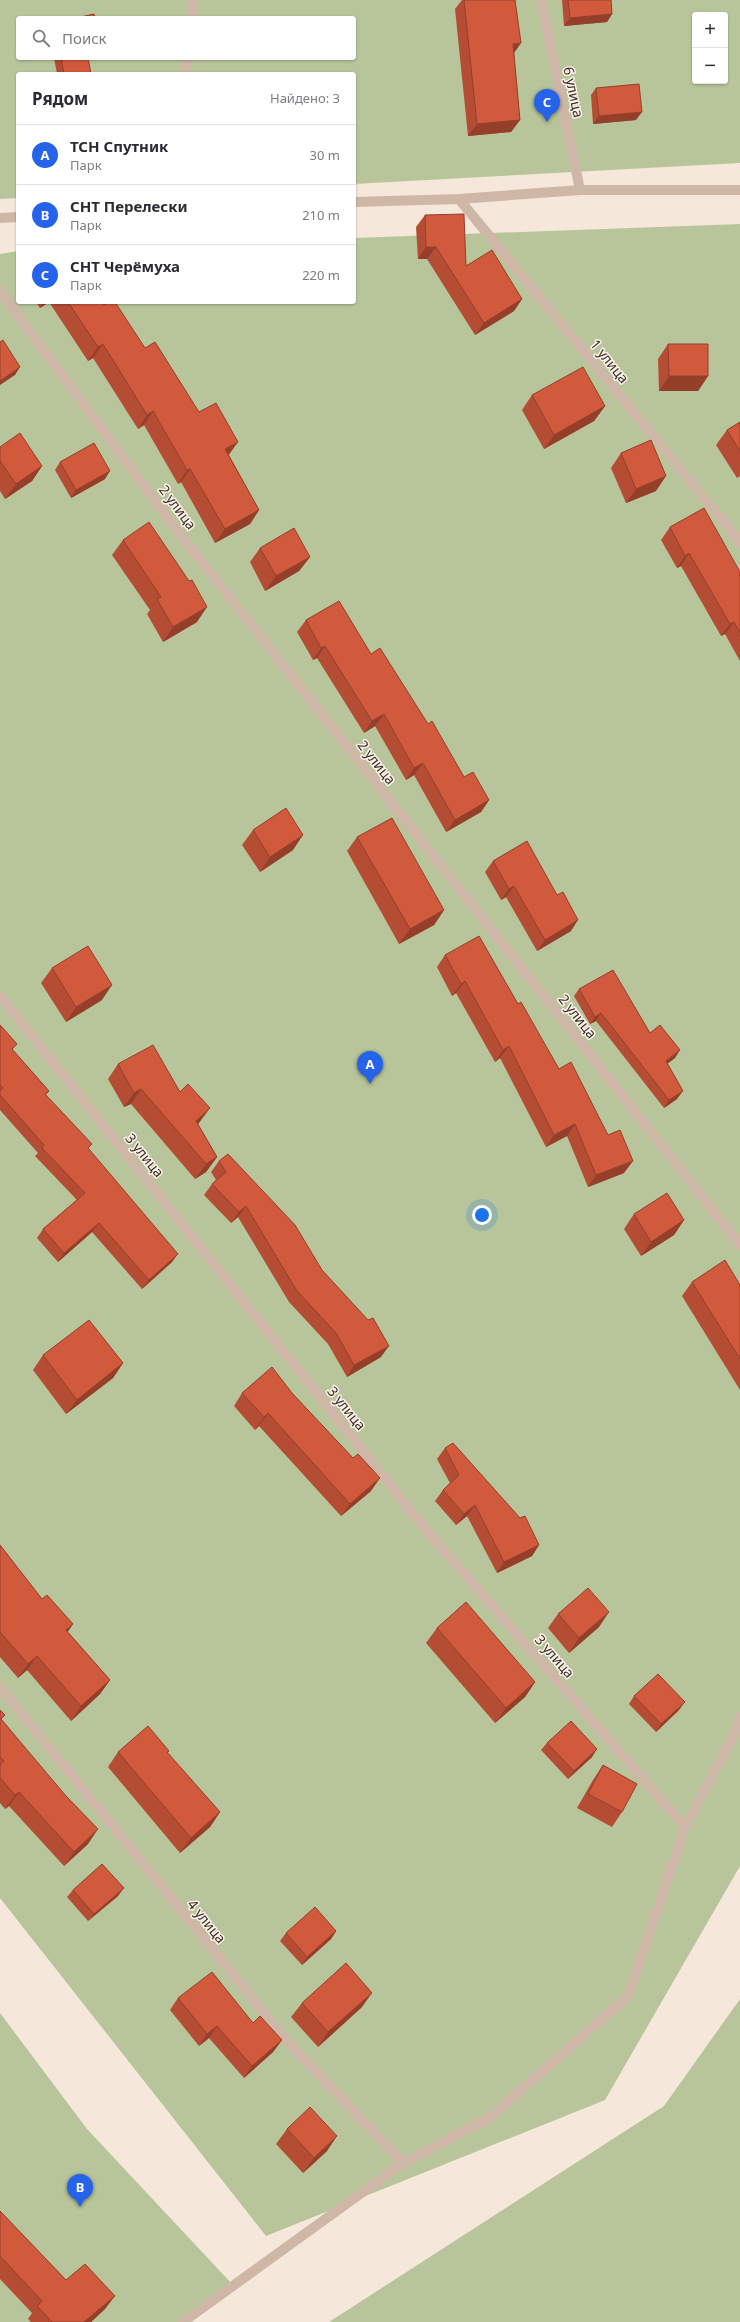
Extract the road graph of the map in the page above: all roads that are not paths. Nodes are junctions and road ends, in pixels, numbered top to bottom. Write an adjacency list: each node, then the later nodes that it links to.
1 (193, 0): 3 (street)
2 (541, 0): 6 (street, 6 улица)
3 (191, 16)
4 (187, 60): 5 (street)
5 (185, 72)
6 (580, 190): 7 (street); 8 (street)
7 (740, 190)
8 (459, 199): 9 (street); 13 (street, 1 улица)
9 (356, 202)
10 (16, 217): 11 (street)
11 (0, 218)
12 (0, 291): 15 (street, 2 улица)
13 (740, 542)
14 (0, 996): 18 (street, 3 улица)
15 (740, 1244)
16 (0, 1687): 19 (street, 4 улица)
17 (740, 1717): 18 (street)
18 (685, 1827): 19 (street)
19 (403, 2163): 20 (street)
20 (182, 2322)

